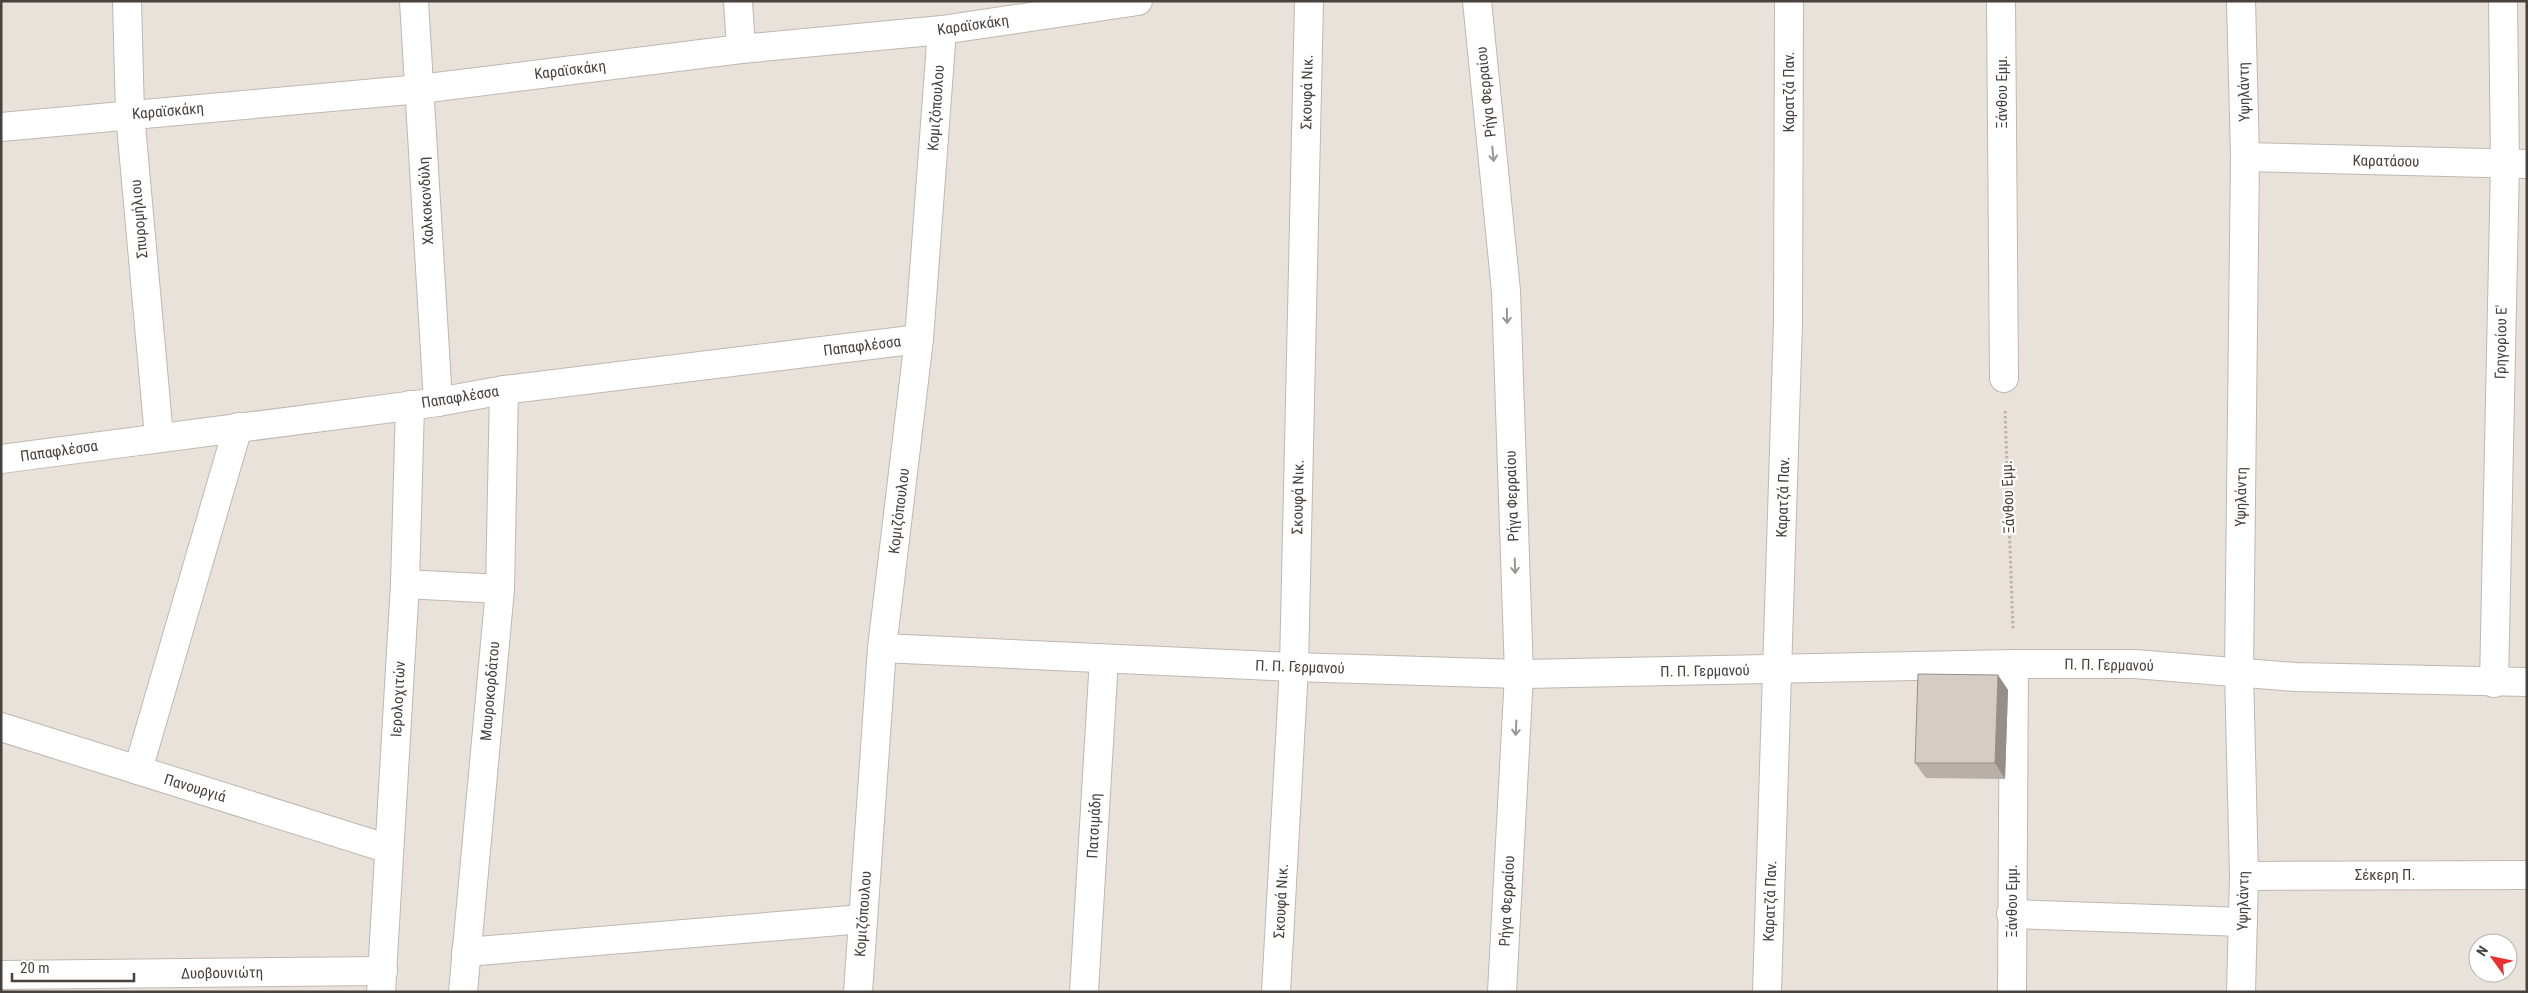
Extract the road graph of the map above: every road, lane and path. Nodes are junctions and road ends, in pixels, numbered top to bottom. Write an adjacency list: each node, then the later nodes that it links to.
1 (127, 1): 15 (street, Σπυρομήλιου)
2 (414, 1): 14 (street, Χαλκοκονδύλη)
3 (738, 1): 13 (street)
4 (1138, 1): 11 (street, Καραϊσκάκη)
5 (1309, 1): 32 (street, Σκουφά Νικ.)
6 (1477, 1): 35 (street, Ρήγα Φερραίου, one-way to 35)
7 (1789, 1): 33 (street, Καρατζά Παν.)
8 (2001, 1): 20 (street, Ξάνθου Εμμ.)
9 (2242, 1): 17 (street, Υψηλάντη)
10 (2502, 1): 18 (street, Γρηγορίου Ε')
11 (1057, 7): 12 (street, Καραϊσκάκη)
12 (942, 30): 13 (street, Καραϊσκάκη); 19 (street, Κομιζόπουλου)
13 (741, 49): 14 (street, Καραϊσκάκη)
14 (420, 89): 15 (street, Καραϊσκάκη); 22 (street, Χαλκοκονδύλη)
15 (130, 114): 16 (street, Καραϊσκάκη); 25 (street, Σπυρομήλιου)
16 (1, 127)
17 (2245, 157): 18 (street, Καρατάσου); 34 (street, Υψηλάντη)
18 (2516, 164): 37 (street, Γρηγορίου Ε')
19 (919, 339): 21 (street, Παπαφλέσσα); 29 (street, Κομιζόπουλου)
20 (2004, 378): 31 (path, Ξάνθου Εμμ.)
21 (504, 390): 22 (street, Παπαφλέσσα); 28 (street, Μαυροκορδάτου)
22 (438, 402): 23 (street, Παπαφλέσσα)
23 (410, 405): 24 (street, Παπαφλέσσα); 27 (street, Ιερολοχιτών)
24 (238, 427): 25 (street, Παπαφλέσσα); 39 (street)
25 (159, 437): 26 (street, Παπαφλέσσα)
26 (1, 459)
27 (405, 584): 28 (street); 40 (street, Ιερολοχιτών)
28 (500, 589): 46 (street, Μαυροκορδάτου)
29 (882, 648): 30 (street, Π. Π. Γερμανού); 44 (street, Κομιζόπουλου)
30 (1104, 659): 32 (street, Π. Π. Γερμανού); 51 (street, Πατσιμάδη)
31 (2014, 664): 33 (street, Π. Π. Γερμανού); 34 (street, Π. Π. Γερμανού); 43 (street, Ξάνθου Εμμ.)
32 (1294, 667): 35 (street, Π. Π. Γερμανού); 52 (street, Σκουφά Νικ.)
33 (1778, 670): 35 (street, Π. Π. Γερμανού); 54 (street, Καρατζά Παν.)
34 (2239, 671): 37 (street, Π. Π. Γερμανού); 42 (street, Υψηλάντη)
35 (1519, 674): 53 (street, Ρήγα Φερραίου, one-way to 53)
36 (2527, 682): 37 (street, Π. Π. Γερμανού)
37 (2494, 683)
38 (1, 727): 39 (street, Πανουργιά)
39 (138, 770): 40 (street, Πανουργιά)
40 (390, 849): 48 (street, Ιερολοχιτών)
41 (2527, 875): 42 (street, Σέκερη Π.)
42 (2244, 876): 45 (street, Υψηλάντη)
43 (2011, 914): 45 (street); 55 (street, Ξάνθου Εμμ.)
44 (863, 919): 46 (street); 50 (street, Κομιζόπουλου)
45 (2243, 922): 56 (street, Υψηλάντη)
46 (466, 952): 49 (street, Μαυροκορδάτου)
47 (1, 975): 48 (street, Δυοβουνιώτη)
48 (382, 981)
49 (463, 992)
50 (858, 992)
51 (1084, 992)
52 (1276, 992)
53 (1502, 992)
54 (1767, 992)
55 (2012, 992)
56 (2241, 992)

